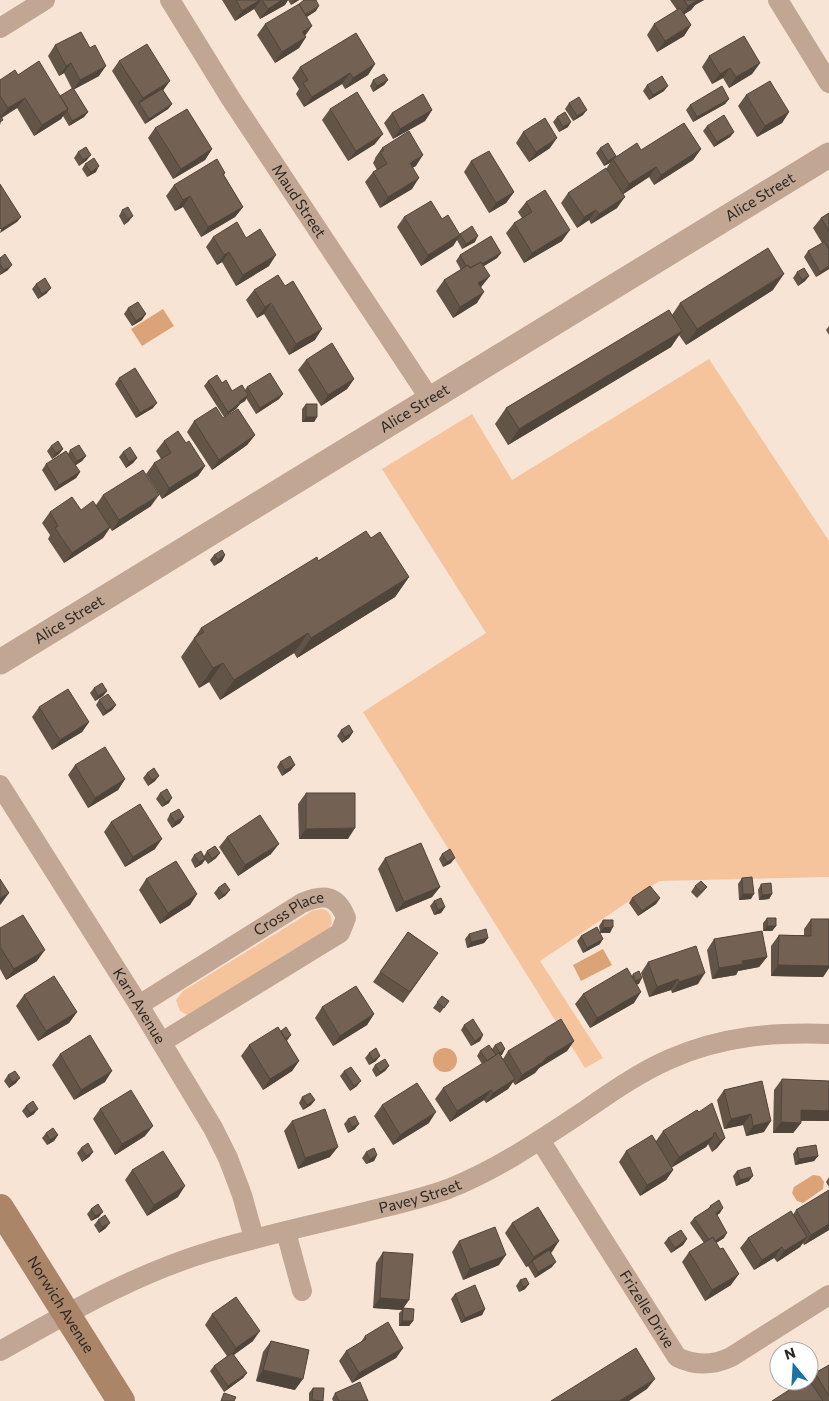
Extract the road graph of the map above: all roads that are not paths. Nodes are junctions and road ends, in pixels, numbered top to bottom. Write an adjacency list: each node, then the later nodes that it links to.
1 (45, 0): 4 (street)
2 (170, 0): 7 (street, Maud Street)
3 (778, 0): 5 (street)
4 (0, 28)
5 (829, 83)
6 (829, 156): 7 (street, Alice Street)
7 (430, 399): 8 (street, Alice Street)
8 (0, 662)
9 (0, 785): 10 (street, Karn Avenue)
10 (139, 1006): 12 (street, Karn Avenue); 12 (street, Cross Place)
11 (829, 1034): 13 (street, Pavey Street)
12 (162, 1042): 16 (street, Karn Avenue)
13 (540, 1140): 15 (street, Pavey Street); 18 (street, Frizelle Drive)
14 (0, 1208): 19 (main road, Norwich Avenue)
15 (286, 1232): 16 (street, Pavey Street); 17 (street)
16 (254, 1238): 19 (street, Pavey Street)
17 (302, 1291)
18 (829, 1295)
19 (66, 1314): 20 (street, Pavey Street); 21 (main road, Norwich Avenue)
20 (0, 1351)
21 (121, 1401)

